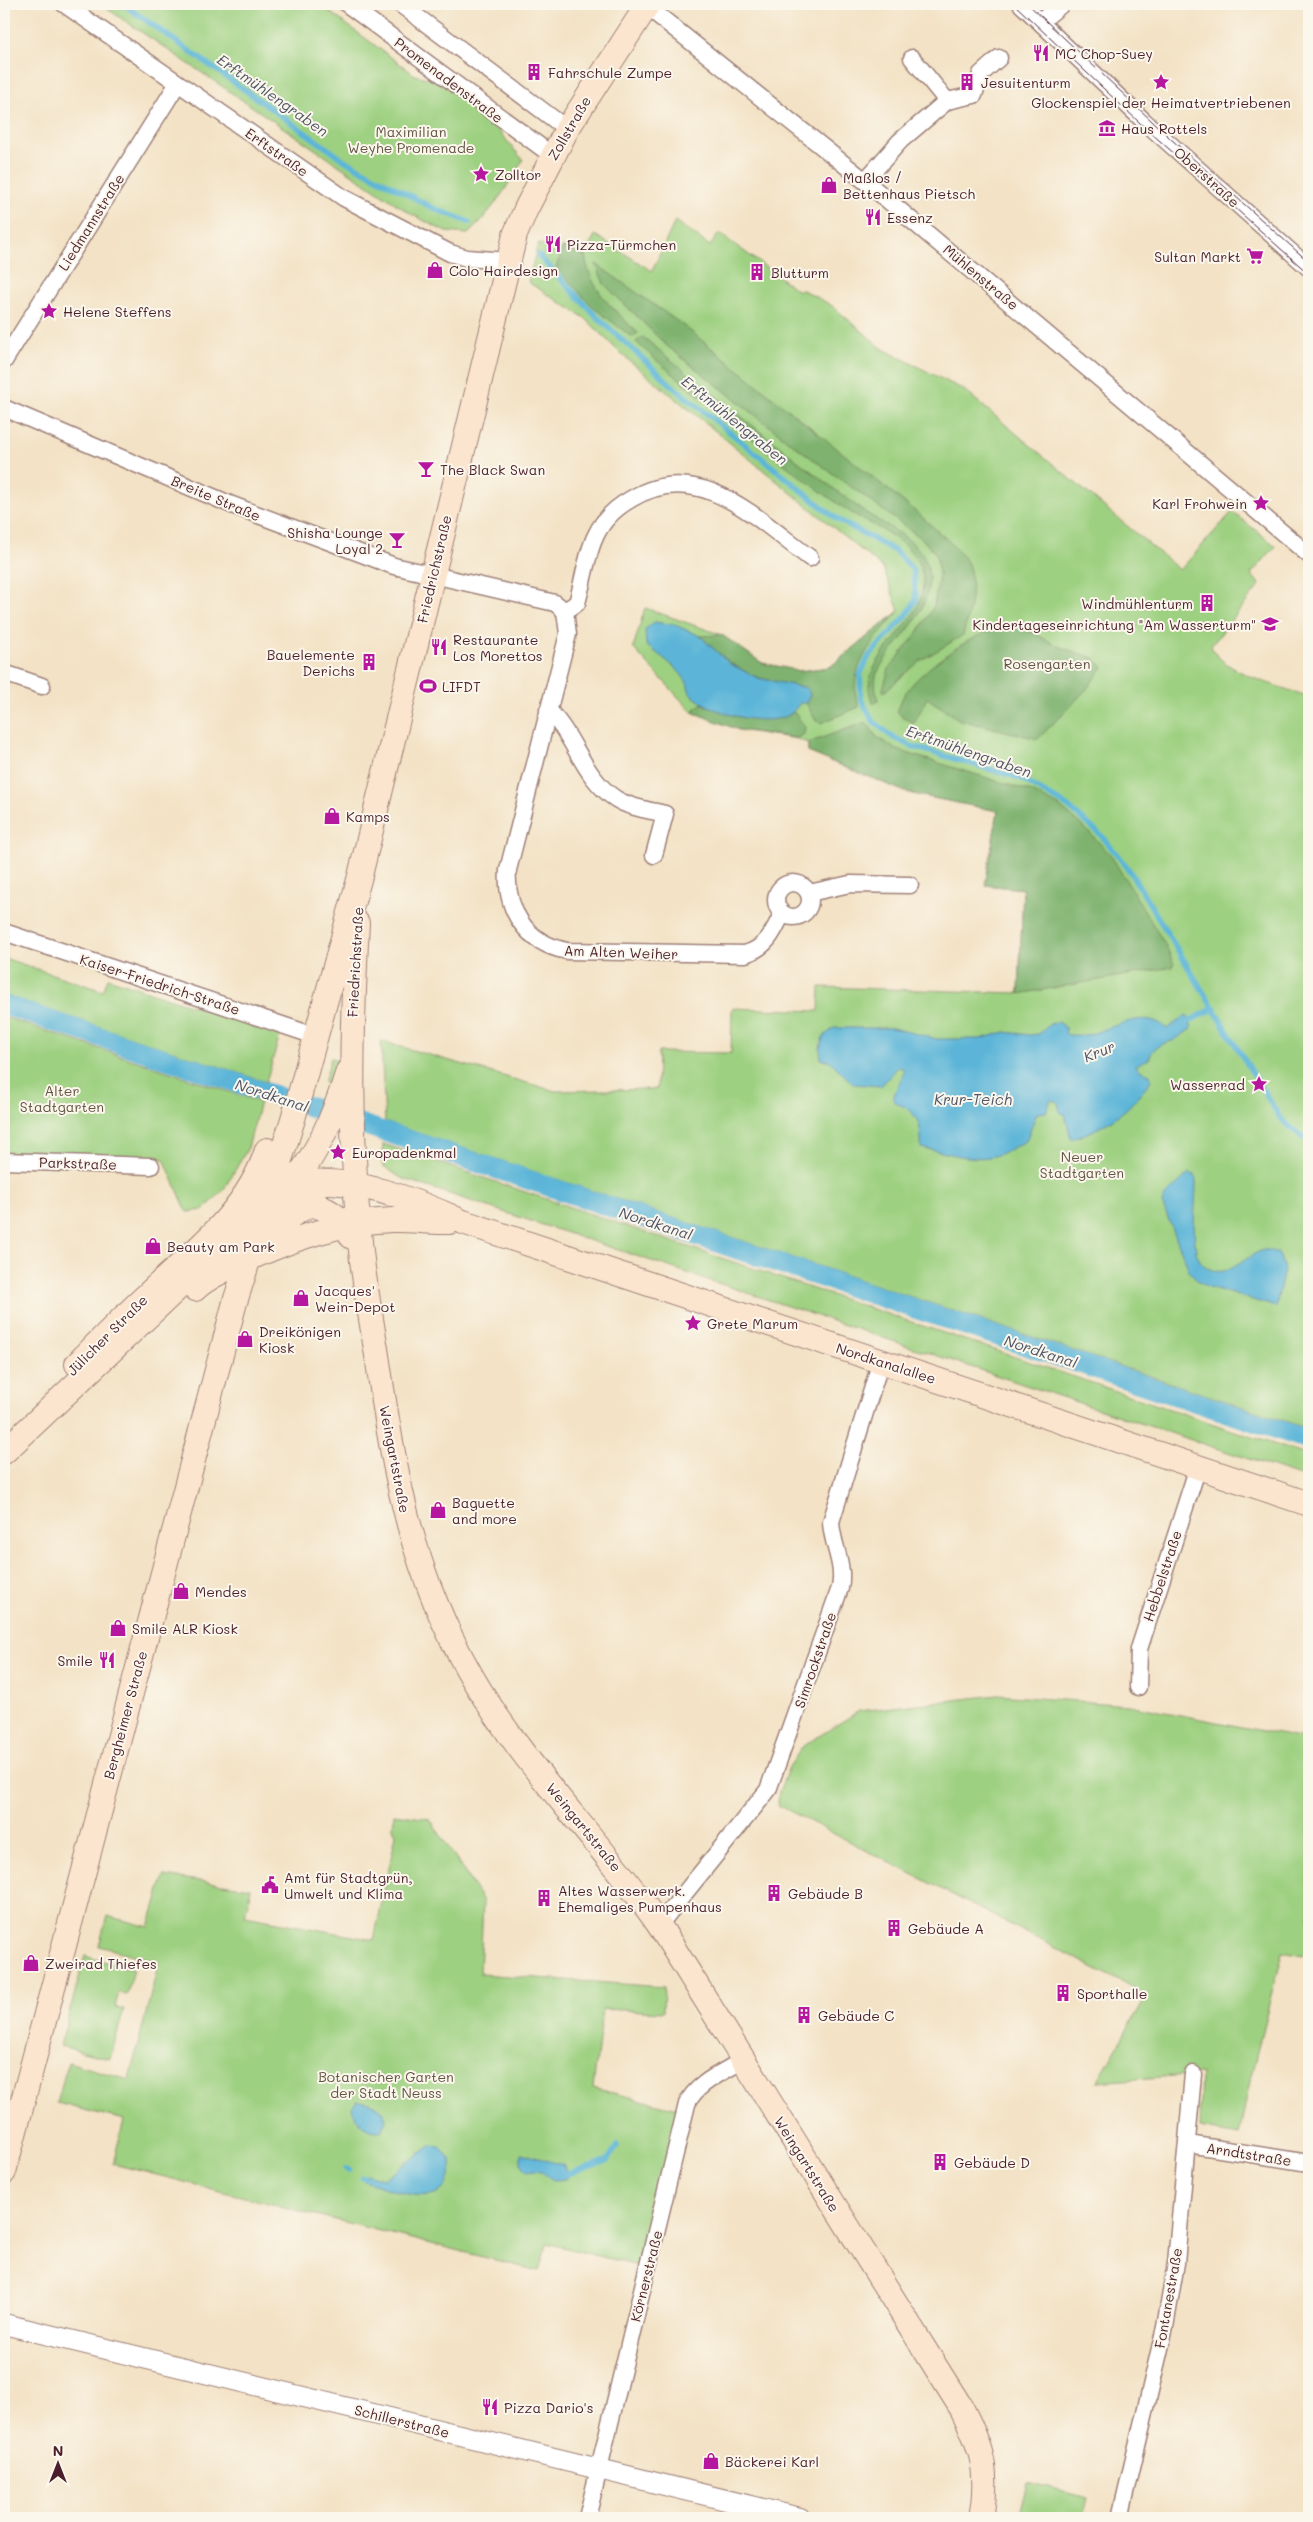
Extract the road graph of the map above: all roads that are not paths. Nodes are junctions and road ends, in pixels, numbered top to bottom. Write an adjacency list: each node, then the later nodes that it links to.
1 (64, 4): 11 (street, Erftstraße)
2 (346, 4): 14 (street, Promenadenstraße)
3 (400, 4): 13 (street)
4 (646, 4): 13 (main road, Zollstraße); 15 (street, Mühlenstraße)
5 (1021, 4): 8 (street, Oberstraße)
6 (1033, 4): 8 (street, Oberstraße)
7 (1062, 4): 8 (street)
8 (1040, 22): 17 (street, Oberstraße)
9 (912, 58): 12 (street)
10 (999, 58): 12 (street)
11 (178, 83): 16 (street, Erftstraße); 18 (street, Liedmannstraße)
12 (947, 101): 15 (street)
13 (567, 129): 14 (main road, Zollstraße)
14 (552, 156): 16 (main road, Zollstraße)
15 (865, 181): 20 (street, Mühlenstraße)
16 (508, 261): 22 (main road, Friedrichstraße)
17 (1309, 268)
18 (4, 361)
19 (4, 408): 22 (street, Breite Straße)
20 (1308, 553)
21 (810, 558): 23 (street)
22 (432, 575): 23 (street); 28 (main road, Friedrichstraße)
23 (565, 611): 26 (street, Am Alten Weiher)
24 (4, 673): 25 (street)
25 (42, 686)
26 (548, 710): 27 (street); 31 (street, Am Alten Weiher)
27 (654, 855)
28 (360, 876): 33 (main road, Friedrichstraße); 34 (main road, Friedrichstraße)
29 (910, 886): 30 (street)
30 (809, 893): 31 (street); 31 (street)
31 (782, 914)
32 (4, 932): 33 (street, Kaiser-Friedrich-Straße)
33 (315, 1036): 35 (main road)
34 (348, 1086): 35 (main road); 39 (main road, Friedrichstraße)
35 (301, 1121): 38 (main road, Bergheimer Straße); 39 (main road); 41 (main road)
36 (4, 1161): 37 (street, Parkstraße)
37 (151, 1166)
38 (275, 1194): 39 (main road); 39 (main road); 41 (main road); 42 (main road, Bergheimer Straße); 44 (main road, Jülicher Straße)
39 (338, 1197): 40 (main road, Nordkanalallee); 40 (main road, Nordkanalallee); 42 (main road); 42 (main road); 49 (main road, Weingartstraße)
40 (463, 1222): 43 (main road, Nordkanalallee)
41 (219, 1228): 45 (main road, Jülicher Straße)
42 (249, 1259): 44 (main road); 54 (main road, Bergheimer Straße)
43 (881, 1361): 46 (main road, Nordkanalallee); 49 (street, Simrockstraße)
44 (96, 1367): 45 (main road, Jülicher Straße)
45 (4, 1451)
46 (1198, 1467): 47 (main road, Nordkanalallee); 48 (street, Hebbelstraße)
47 (1309, 1504)
48 (1138, 1687)
49 (659, 1925): 50 (main road, Weingartstraße)
50 (743, 2060): 56 (street, Körnerstraße); 59 (main road, Weingartstraße)
51 (1193, 2074): 52 (street, Fontanestraße)
52 (1188, 2144): 53 (street, Arndtstraße); 60 (street, Fontanestraße)
53 (1309, 2164)
54 (4, 2172)
55 (4, 2324): 56 (street, Schillerstraße)
56 (599, 2469): 57 (street, Körnerstraße); 58 (street, Schillerstraße)
57 (587, 2518)
58 (800, 2518)
59 (981, 2518)
60 (1120, 2518)

